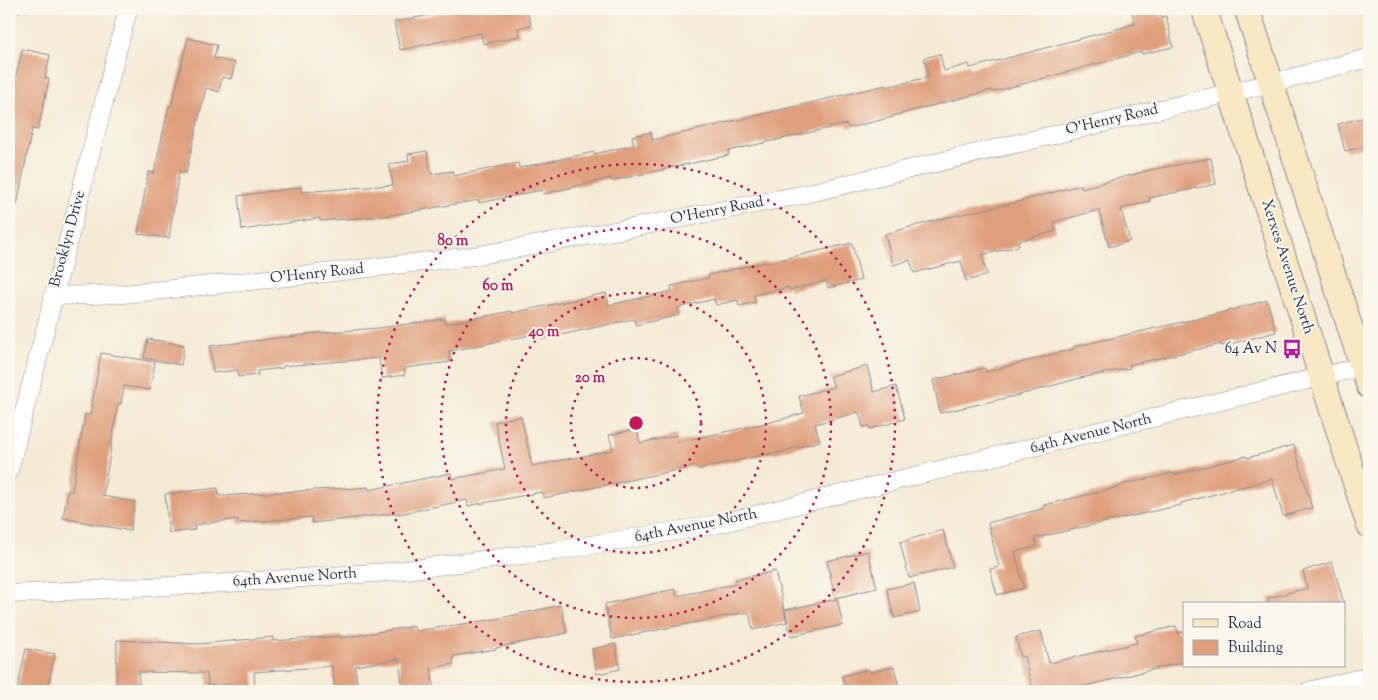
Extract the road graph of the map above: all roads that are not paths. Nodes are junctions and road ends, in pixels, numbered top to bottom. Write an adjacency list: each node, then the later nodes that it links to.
1 (128, 9): 7 (street, Brooklyn Drive)
2 (1204, 9): 6 (street, Xerxes Avenue North)
3 (1247, 9): 5 (street)
4 (1369, 58): 5 (street, O'Henry Road)
5 (1271, 83): 6 (street, O'Henry Road); 8 (street)
6 (1230, 92): 7 (street, O'Henry Road); 9 (street, Xerxes Avenue North)
7 (54, 296): 10 (street, Brooklyn Drive)
8 (1367, 373): 9 (street, 64th Avenue North)
9 (1322, 377): 11 (street, Xerxes Avenue North); 12 (street, 64th Avenue North)
10 (9, 470)
11 (1369, 525)
12 (9, 594)
13 (1369, 676): 14 (street)
14 (1309, 691)

